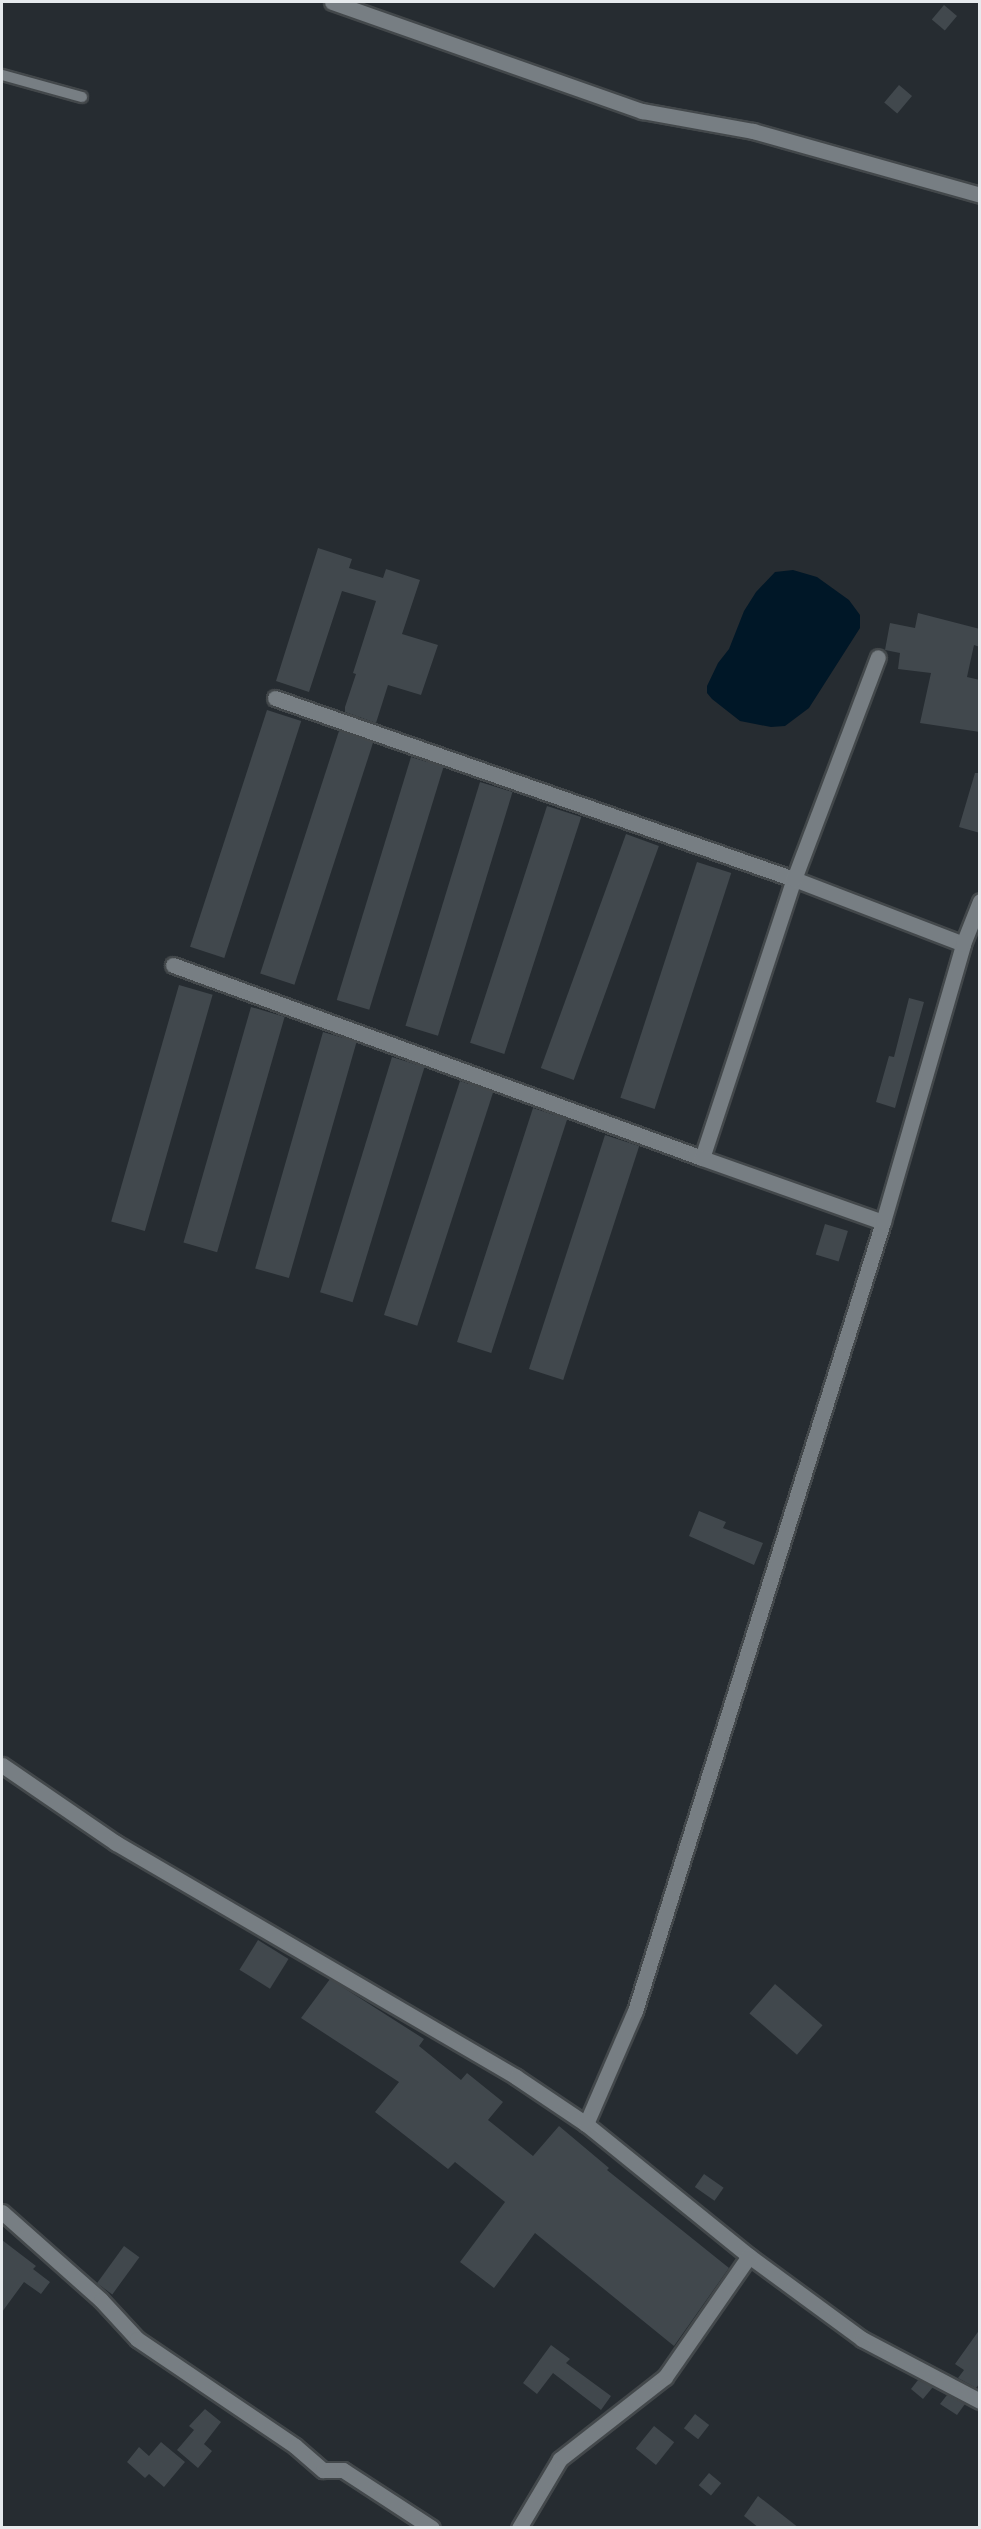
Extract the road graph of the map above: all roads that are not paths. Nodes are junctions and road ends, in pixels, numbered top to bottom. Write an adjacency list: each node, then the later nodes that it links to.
1 (332, 2): 4 (street)
2 (2, 75): 3 (lane)
3 (82, 97)
4 (980, 195)
5 (878, 657): 7 (street)
6 (275, 699): 7 (street)
7 (794, 879): 9 (street); 11 (street)
8 (980, 901): 9 (street)
9 (963, 944): 12 (street)
10 (173, 965): 11 (street)
11 (702, 1158): 12 (street)
12 (883, 1222): 14 (street)
13 (2, 1765): 14 (street)
14 (586, 2124): 16 (street)
15 (2, 2212): 18 (street)
16 (749, 2256): 17 (street); 19 (street)
17 (980, 2401)
18 (432, 2528)
19 (519, 2528)

